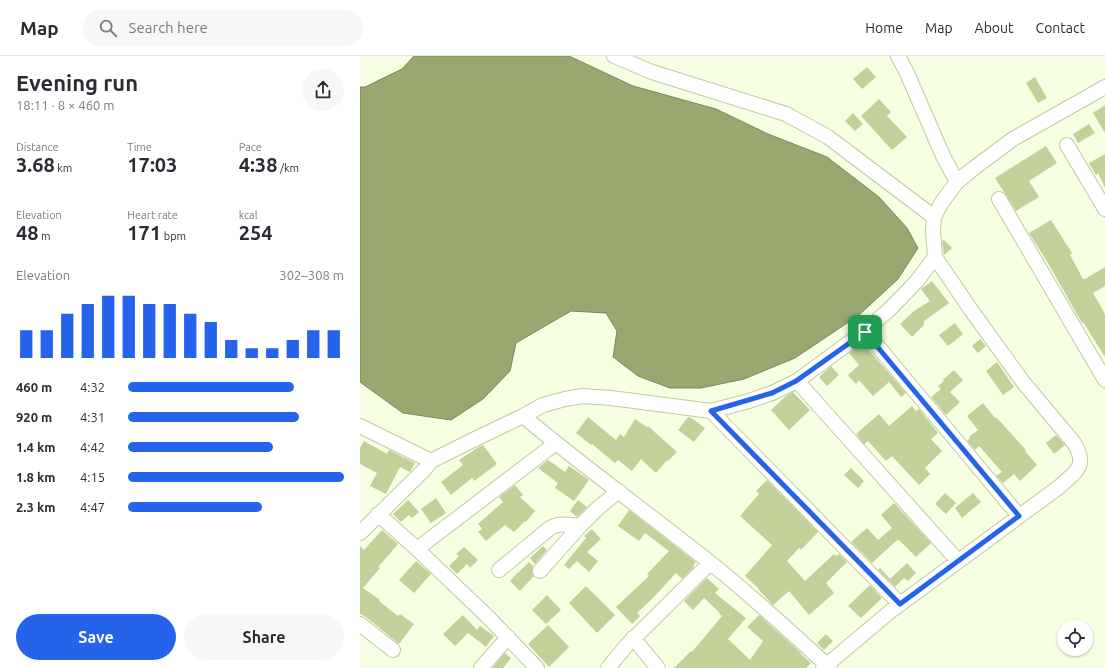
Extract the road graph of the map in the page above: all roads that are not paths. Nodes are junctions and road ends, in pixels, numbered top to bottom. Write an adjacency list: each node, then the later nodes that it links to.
1 (614, 56): 8 (street)
2 (898, 56): 5 (street)
3 (1105, 87): 5 (street)
4 (1067, 145): 7 (street)
5 (958, 182): 8 (street)
6 (998, 199): 11 (street)
7 (1105, 209)
8 (934, 217): 9 (street)
9 (935, 257): 10 (street); 20 (street)
10 (865, 332): 12 (street); 20 (street)
11 (1105, 380)
12 (796, 381): 13 (street); 24 (street)
13 (711, 411): 14 (street); 28 (street)
14 (523, 416): 16 (street); 17 (street)
15 (360, 426): 17 (street)
16 (556, 443): 18 (street); 23 (street)
17 (431, 461): 19 (street)
18 (619, 492): 21 (street); 25 (street)
19 (378, 514): 22 (street); 23 (street)
20 (1019, 516): 24 (street)
21 (580, 526): 26 (street); 27 (street)
22 (360, 533)
23 (417, 549): 30 (street)
24 (958, 561): 28 (street)
25 (710, 563): 31 (street); 33 (street)
26 (499, 570)
27 (540, 571)
28 (900, 604): 33 (street)
29 (360, 624): 32 (street)
30 (508, 637): 34 (street); 35 (street)
31 (633, 638): 36 (street); 37 (street)
32 (393, 650)
33 (827, 667)
34 (481, 668)
35 (537, 668)
36 (608, 668)
37 (658, 668)

